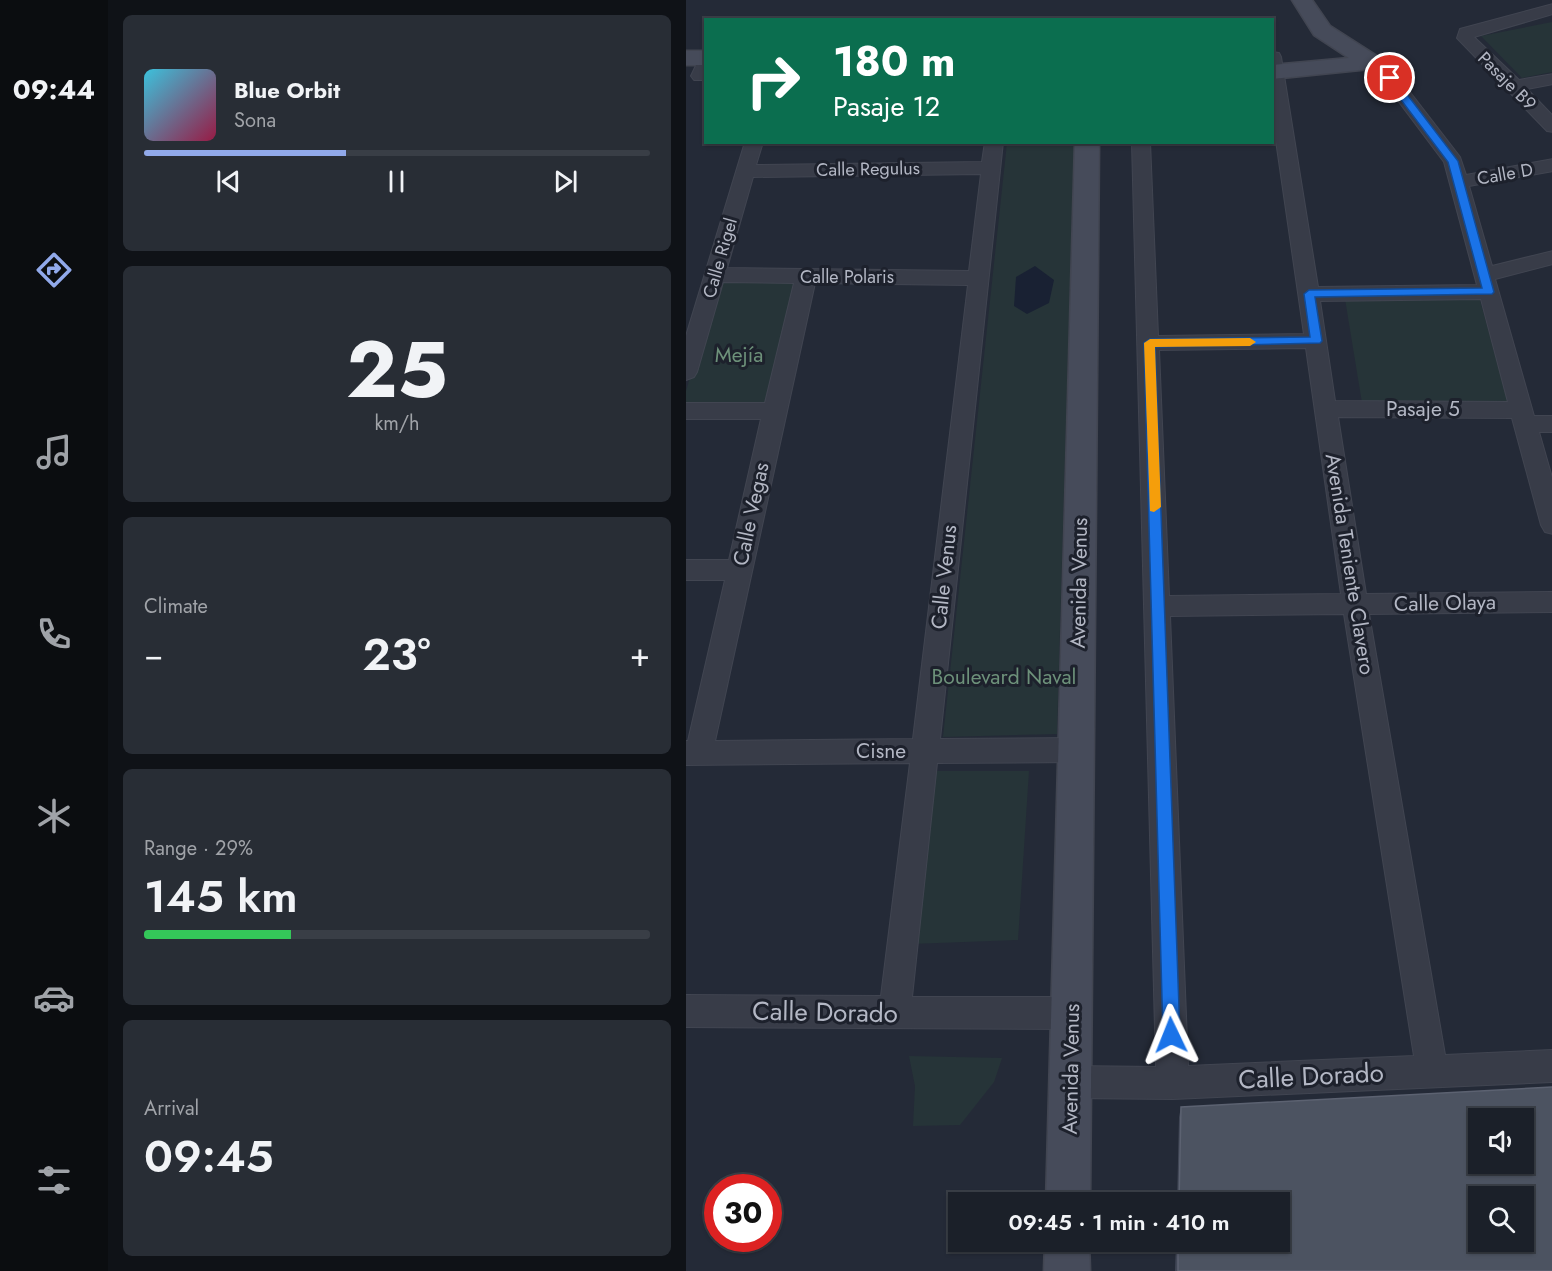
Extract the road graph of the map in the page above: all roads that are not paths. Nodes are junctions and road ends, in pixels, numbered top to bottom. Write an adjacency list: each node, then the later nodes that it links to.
1 (1302, 0): 3 (street)
2 (1553, 9): 9 (street, Pasaje B9)
3 (1340, 44): 5 (street); 6 (street)
4 (686, 58): 7 (street)
5 (1372, 63): 6 (street); 18 (street)
6 (1274, 67): 24 (street, Avenida Teniente Clavero)
7 (701, 70)
8 (1553, 79): 9 (street)
9 (1515, 86): 10 (street, Pasaje B9)
10 (1553, 127)
11 (753, 144): 17 (street, Calle Rigel)
12 (994, 144): 16 (street, Calle Venus)
13 (1087, 144): 39 (street, Avenida Venus)
14 (1141, 144): 26 (street)
15 (1553, 165): 18 (street, Calle D)
16 (991, 168): 17 (street, Calle Regulus); 22 (street, Calle Venus)
17 (746, 171): 20 (street, Calle Rigel)
18 (1458, 182): 23 (street)
19 (1553, 257): 23 (street)
20 (715, 275): 21 (street, Calle Polaris); 27 (street, Calle Rigel)
21 (806, 276): 22 (street, Calle Polaris); 30 (street, Calle Vegas)
22 (978, 278): 40 (street, Calle Venus)
23 (1486, 283): 24 (street); 31 (street)
24 (1309, 294): 25 (street, Avenida Teniente Clavero)
25 (1316, 341): 26 (street); 28 (street, Avenida Teniente Clavero)
26 (1150, 343): 38 (street)
27 (686, 372)
28 (1326, 409): 31 (street, Pasaje 5); 37 (street, Avenida Teniente Clavero)
29 (686, 411): 30 (street)
30 (774, 411): 35 (street, Calle Vegas)
31 (1523, 417): 32 (street, Pasaje 5); 33 (street)
32 (1553, 423)
33 (1553, 525)
34 (686, 570): 35 (street)
35 (739, 570): 41 (street, Calle Vegas)
36 (1553, 602): 37 (street, Calle Olaya)
37 (1355, 605): 38 (street, Calle Olaya); 46 (street, Avenida Teniente Clavero)
38 (1157, 606): 48 (street)
39 (1076, 750): 40 (street, Cisne); 44 (street, Avenida Venus)
40 (925, 751): 41 (street, Cisne); 43 (street, Calle Venus)
41 (693, 753)
42 (686, 1011): 43 (street, Calle Dorado)
43 (895, 1012): 44 (street, Calle Dorado)
44 (1072, 1013): 47 (street, Avenida Venus)
45 (1553, 1066): 46 (street, Calle Dorado)
46 (1432, 1070): 48 (street, Calle Dorado)
47 (1070, 1082): 48 (street, Calle Dorado); 49 (street, Avenida Venus)
48 (1173, 1083)
49 (1068, 1192)
50 (1067, 1252): 51 (street)
51 (1067, 1271)

